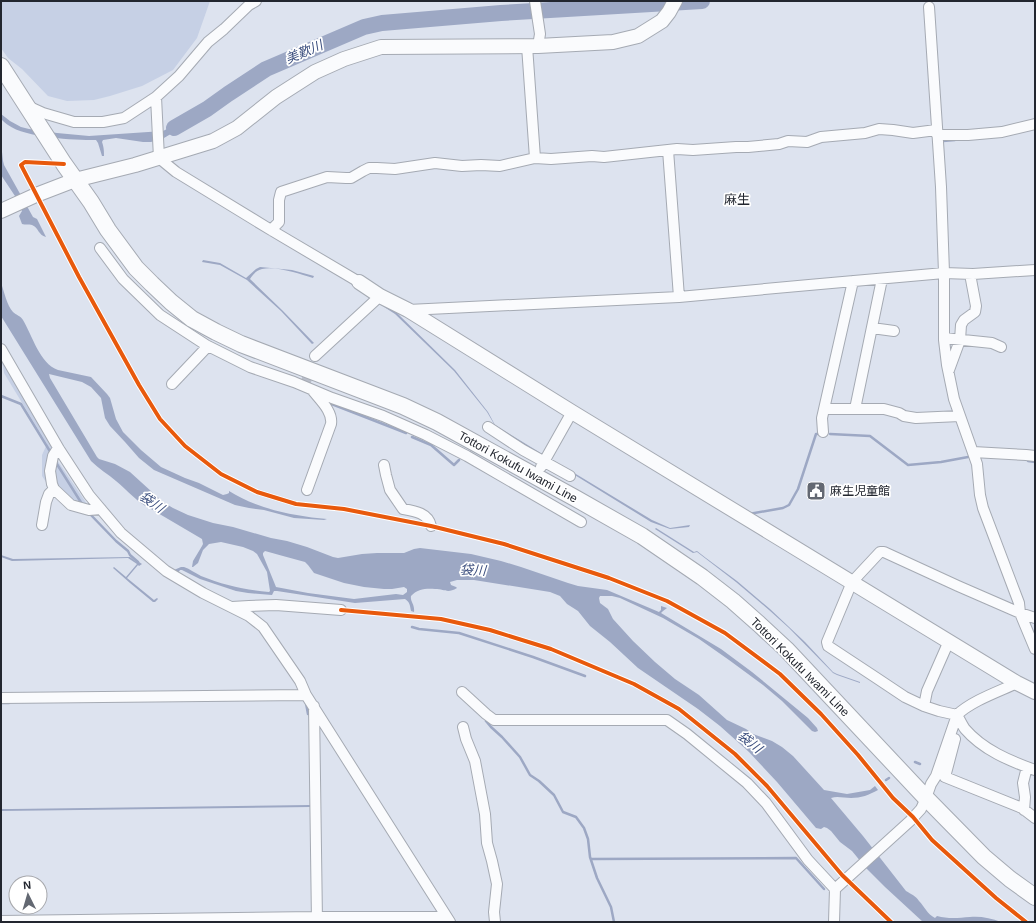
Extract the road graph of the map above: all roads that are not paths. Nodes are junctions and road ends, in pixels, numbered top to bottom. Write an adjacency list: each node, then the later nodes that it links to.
1 (256, 1): 7 (street)
2 (535, 1): 5 (street)
3 (675, 1): 5 (street)
4 (929, 7): 10 (street)
5 (535, 42): 12 (street); 13 (street)
6 (1, 66): 8 (main road, Tottori Kokufu Iwami Line)
7 (156, 97): 8 (street); 12 (street)
8 (32, 115): 14 (main road, Tottori Kokufu Iwami Line)
9 (1035, 124): 10 (street)
10 (937, 133): 11 (street); 19 (street)
11 (668, 150): 13 (street); 25 (street)
12 (159, 158): 14 (street); 16 (street)
13 (535, 158): 16 (street)
14 (75, 180): 15 (street); 73 (main road, Tottori Kokufu Iwami Line)
15 (1, 211)
16 (271, 230): 23 (street)
17 (100, 248): 31 (street)
18 (1035, 270): 20 (street)
19 (944, 274): 20 (street); 21 (street); 29 (street)
20 (970, 274): 30 (street)
21 (882, 279): 22 (street); 27 (street)
22 (853, 281): 25 (street); 38 (street)
23 (359, 282): 24 (street)
24 (380, 296): 26 (street); 34 (street)
25 (679, 297): 26 (street)
26 (408, 310): 40 (street)
27 (872, 328): 28 (street); 39 (street)
28 (894, 332)
29 (944, 338): 30 (street); 35 (street)
30 (960, 340): 32 (street); 35 (street)
31 (208, 346): 36 (street); 37 (street)
32 (1001, 347)
33 (1, 349): 44 (street)
34 (315, 356)
35 (949, 372): 41 (street)
36 (172, 384)
37 (312, 390): 51 (street); 53 (street)
38 (824, 409): 39 (street); 43 (street)
39 (855, 409): 41 (street)
40 (572, 412): 47 (street); 56 (street)
41 (960, 416): 45 (street)
42 (488, 427): 47 (street)
43 (823, 432)
44 (58, 448): 50 (street); 52 (street)
45 (973, 452): 46 (street); 59 (street)
46 (1035, 456)
47 (542, 464): 49 (street)
48 (384, 465): 55 (street)
49 (570, 476)
50 (54, 489): 52 (street); 54 (street)
51 (307, 490)
52 (100, 509): 57 (street)
53 (581, 522)
54 (42, 525)
55 (431, 526)
56 (852, 582): 59 (street); 61 (street); 69 (street)
57 (230, 608): 58 (street); 66 (street)
58 (341, 610)
59 (1020, 613): 60 (street); 62 (street)
60 (1035, 618)
61 (949, 641): 63 (street); 69 (street)
62 (1035, 649)
63 (1017, 683): 65 (street); 70 (street)
64 (462, 692): 76 (street)
65 (1035, 692)
66 (306, 695): 67 (street); 68 (street)
67 (1, 698)
68 (314, 706): 78 (street); 79 (street)
69 (924, 706): 70 (street)
70 (957, 715): 72 (street); 73 (street); 74 (street)
71 (463, 727): 81 (street)
72 (1031, 768): 74 (street)
73 (926, 798): 76 (street); 77 (main road, Tottori Kokufu Iwami Line)
74 (1024, 810): 75 (street)
75 (1035, 818)
76 (835, 889): 82 (street)
77 (1035, 897)
78 (448, 919): 79 (street)
79 (317, 920): 80 (street)
80 (1, 921)
81 (495, 922)
82 (834, 922)

